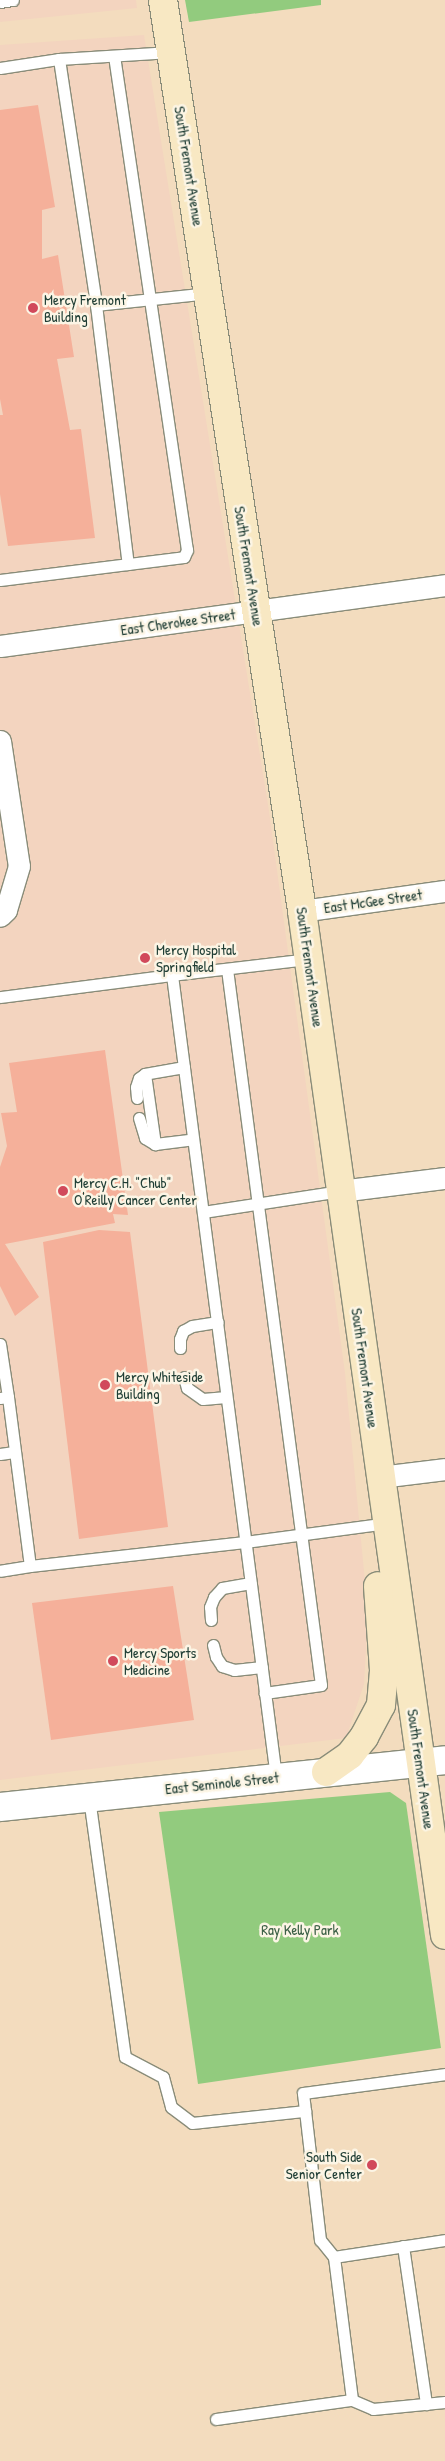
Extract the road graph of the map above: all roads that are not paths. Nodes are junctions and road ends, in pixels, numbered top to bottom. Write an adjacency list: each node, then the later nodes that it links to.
1 (13, 0): 3 (lane)
2 (164, 0): 4 (main road, South Fremont Avenue)
3 (0, 2)
4 (171, 52): 5 (lane); 8 (main road, South Fremont Avenue)
5 (114, 57): 6 (lane); 9 (lane)
6 (59, 59): 7 (lane); 10 (lane)
7 (0, 68)
8 (208, 293): 9 (lane); 14 (main road, South Fremont Avenue)
9 (151, 299): 10 (lane); 11 (lane)
10 (96, 305): 11 (lane)
11 (128, 564): 12 (lane)
12 (0, 580)
13 (445, 585): 14 (street, East Cherokee Street)
14 (256, 611): 15 (street, East Cherokee Street); 19 (main road, South Fremont Avenue)
15 (0, 646)
16 (0, 740): 17 (street)
17 (8, 880): 20 (street)
18 (445, 891): 19 (street, East McGee Street)
19 (302, 911): 21 (main road, South Fremont Avenue)
20 (0, 916)
21 (308, 959): 22 (lane); 32 (main road, South Fremont Avenue)
22 (227, 969): 23 (lane); 33 (lane)
23 (172, 976): 24 (lane); 25 (lane)
24 (0, 997)
25 (184, 1067): 26 (lane); 29 (lane)
26 (145, 1074): 27 (lane); 30 (lane)
27 (137, 1098)
28 (139, 1118): 30 (lane)
29 (193, 1139): 30 (lane); 34 (lane)
30 (156, 1144)
31 (445, 1178): 32 (street)
32 (340, 1191): 33 (lane); 44 (main road, South Fremont Avenue)
33 (258, 1205): 34 (lane); 46 (lane)
34 (202, 1212): 35 (lane)
35 (218, 1322): 37 (lane); 40 (lane)
36 (0, 1344): 39 (lane)
37 (180, 1348)
38 (184, 1377): 40 (lane)
39 (4, 1397): 41 (lane)
40 (226, 1397): 47 (lane)
41 (14, 1452): 42 (lane); 48 (lane)
42 (0, 1454)
43 (445, 1469): 44 (street)
44 (380, 1477): 45 (main road, South Fremont Avenue)
45 (386, 1523): 46 (lane); 55 (main road, South Fremont Avenue); 56 (main road)
46 (301, 1534): 47 (lane); 54 (lane)
47 (245, 1542): 48 (lane); 50 (lane)
48 (30, 1566): 49 (lane)
49 (0, 1571)
50 (251, 1583): 51 (lane); 53 (lane)
51 (211, 1620)
52 (214, 1645): 53 (lane)
53 (262, 1667): 54 (lane)
54 (265, 1693): 57 (lane)
55 (432, 1762): 56 (street, East Seminole Street); 60 (main road, South Fremont Avenue)
56 (326, 1772): 57 (street, East Seminole Street)
57 (276, 1777): 58 (street, East Seminole Street)
58 (89, 1798): 59 (street, East Seminole Street); 62 (lane)
59 (0, 1807)
60 (445, 1935)
61 (445, 2074): 62 (lane)
62 (305, 2111): 65 (lane)
63 (445, 2240): 64 (lane)
64 (403, 2246): 65 (lane); 68 (lane)
65 (334, 2257): 66 (lane)
66 (352, 2400): 68 (lane); 69 (lane)
67 (445, 2402): 68 (lane)
68 (426, 2404)
69 (216, 2419)

